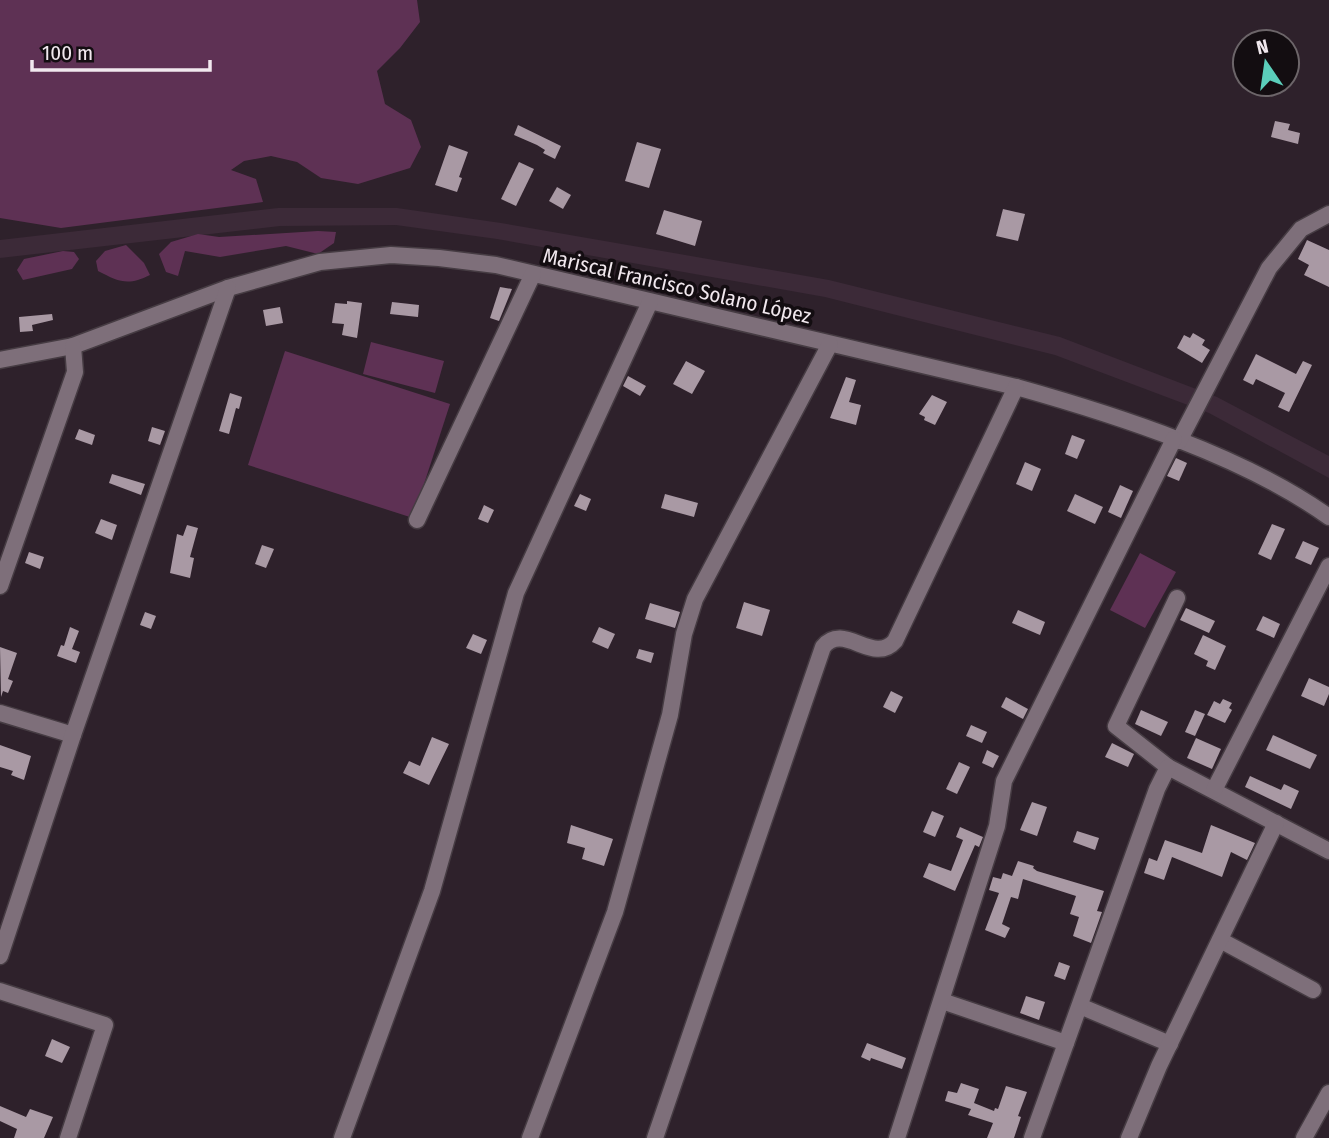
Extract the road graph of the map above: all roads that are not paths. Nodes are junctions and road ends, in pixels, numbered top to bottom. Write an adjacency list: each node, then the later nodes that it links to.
1 (1329, 214): 9 (street)
2 (533, 274): 3 (street, Mariscal Francisco Solano López); 4 (street, Mariscal Francisco Solano López); 11 (street)
3 (228, 288): 6 (street, Mariscal Francisco Solano López); 16 (street)
4 (650, 302): 5 (street, Mariscal Francisco Solano López); 31 (street)
5 (830, 344): 8 (street, Mariscal Francisco Solano López); 32 (street)
6 (73, 346): 7 (street, Mariscal Francisco Solano López); 13 (street)
7 (0, 360)
8 (1016, 387): 9 (street, Mariscal Francisco Solano López); 33 (street)
9 (1176, 440): 10 (street, Mariscal Francisco Solano López); 25 (street)
10 (1329, 517)
11 (417, 520)
12 (1329, 566): 18 (street)
13 (0, 586)
14 (1177, 598): 17 (street)
15 (0, 713): 16 (street)
16 (73, 735): 22 (street)
17 (1168, 767): 18 (street); 26 (street)
18 (1214, 790): 19 (street)
19 (1276, 823): 20 (street); 21 (street)
20 (1329, 851)
21 (1220, 940): 23 (street); 28 (street)
22 (0, 956)
23 (1313, 990)
24 (0, 991): 30 (street)
25 (942, 1001): 27 (street); 34 (street)
26 (1080, 1006): 27 (street); 28 (street)
27 (1066, 1043): 35 (street)
28 (1170, 1044): 36 (street)
29 (1329, 1093): 37 (street)
30 (68, 1138)
31 (342, 1138)
32 (530, 1138)
33 (656, 1138)
34 (897, 1138)
35 (1032, 1138)
36 (1129, 1138)
37 (1304, 1138)

